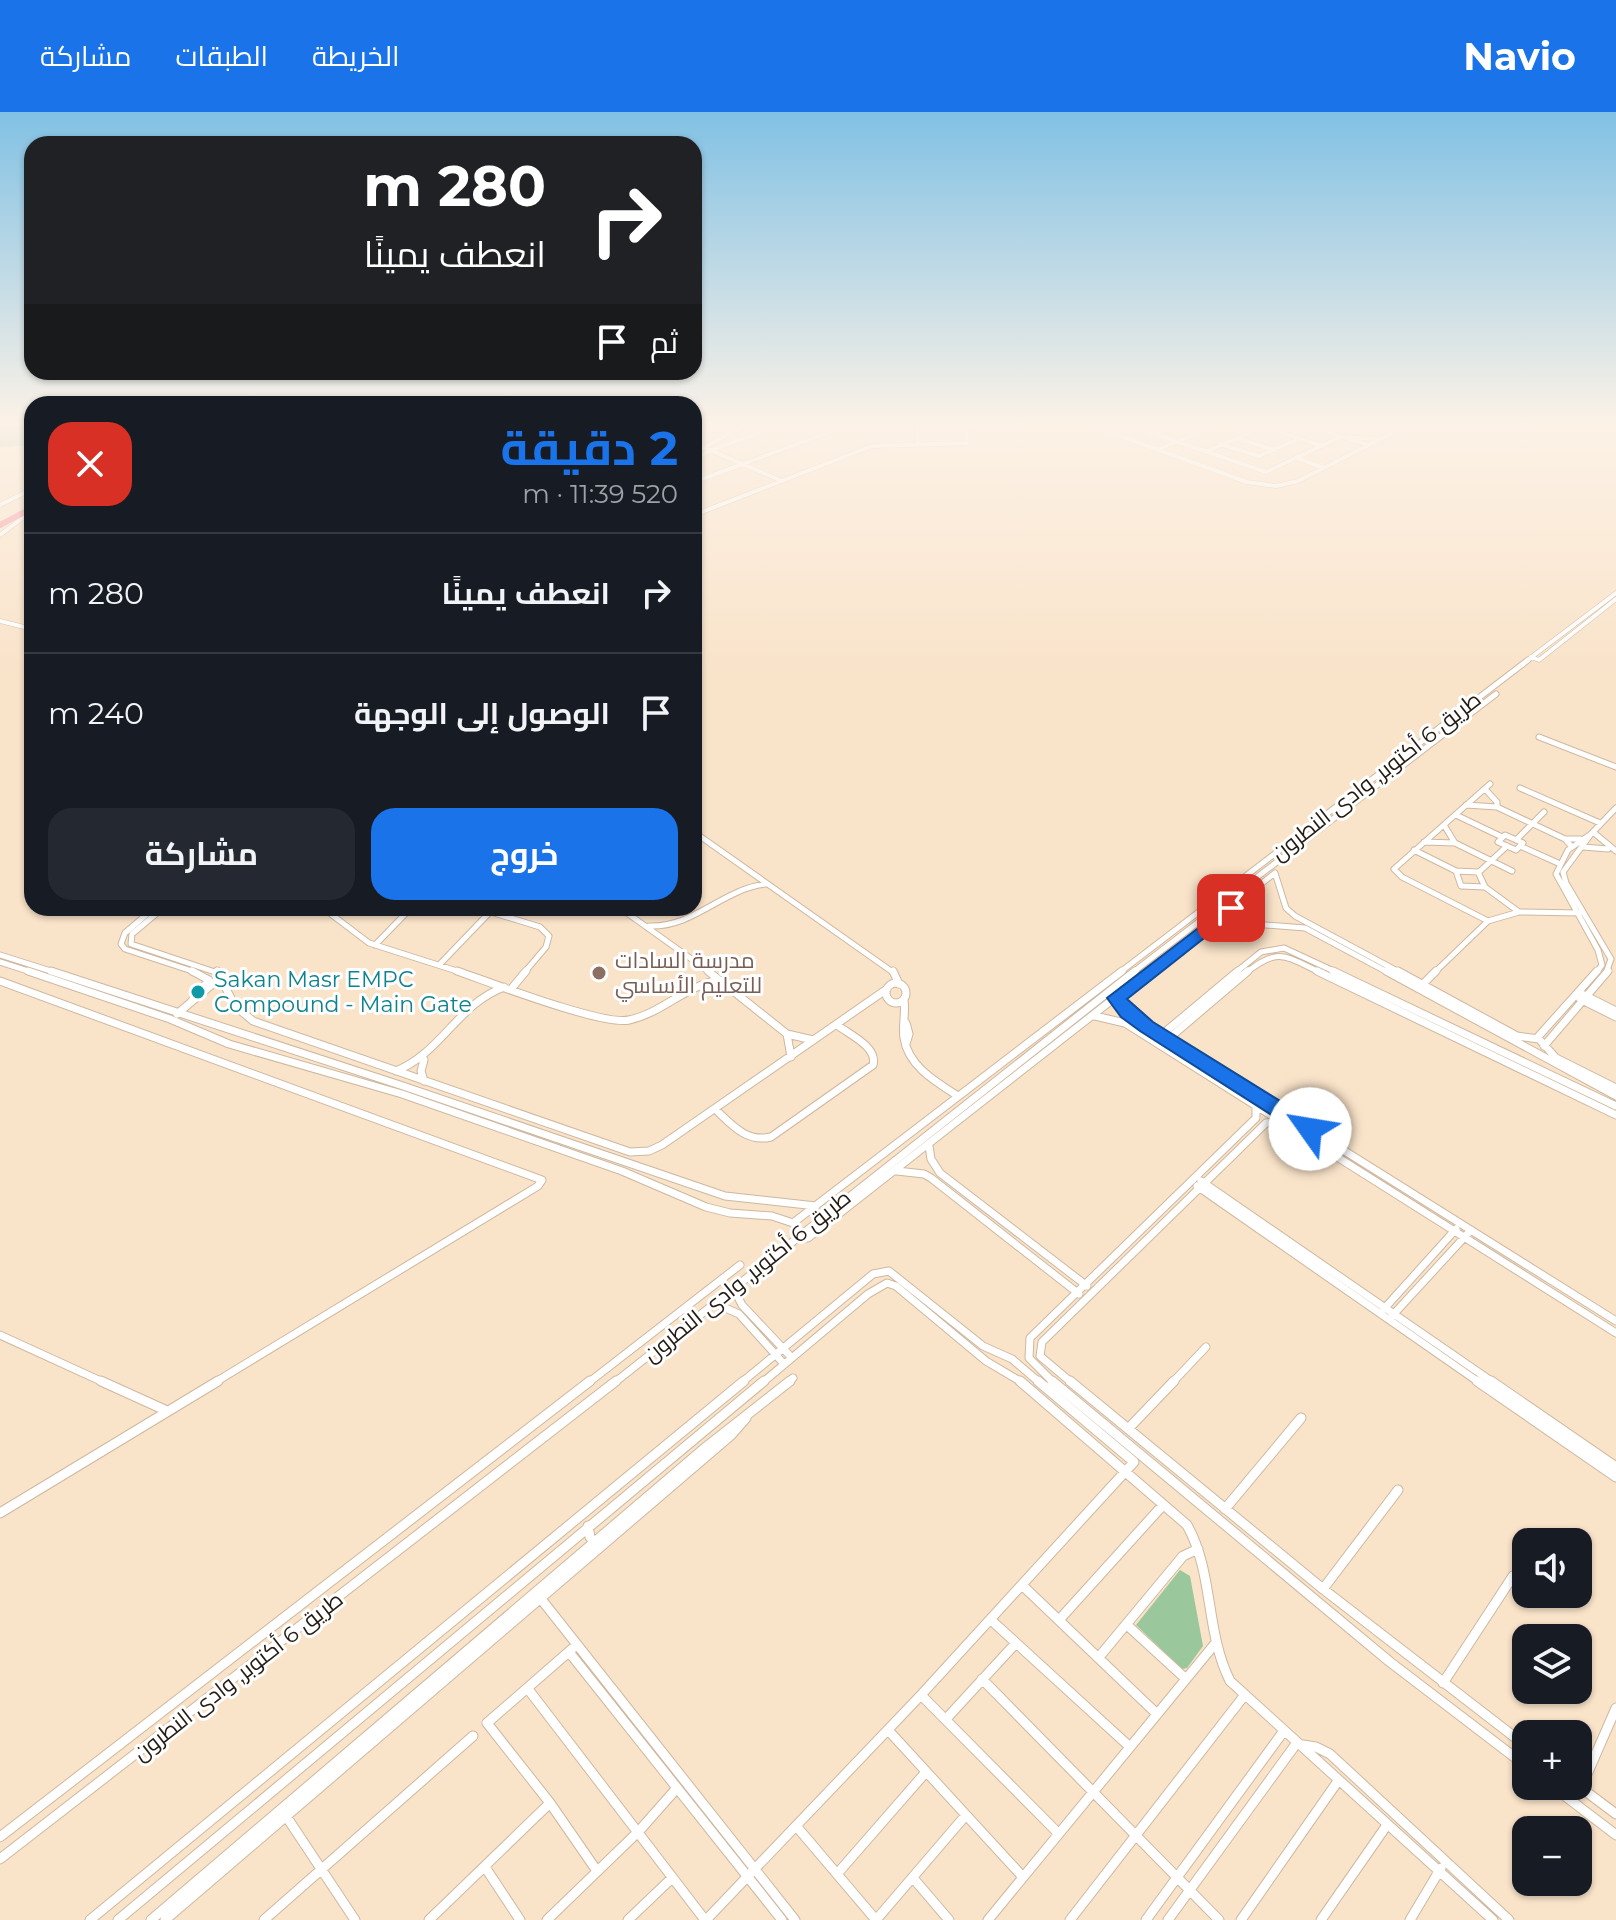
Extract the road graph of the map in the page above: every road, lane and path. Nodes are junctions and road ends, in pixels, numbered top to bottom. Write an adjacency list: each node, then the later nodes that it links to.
1 (24, 510): 4 (highway)
2 (24, 512): 5 (highway)
3 (24, 514): 6 (street)
4 (0, 519)
5 (0, 525)
6 (0, 535)
7 (1616, 593): 11 (street, طريق 6 أكتوبر, وادى النطرون)
8 (1616, 599): 11 (street)
9 (0, 621): 10 (street)
10 (24, 627)
11 (1531, 657): 12 (street, طريق 6 أكتوبر, وادى النطرون)
12 (1487, 690): 95 (street, طريق 6 أكتوبر, وادى النطرون); 98 (street, طريق 6 أكتوبر, وادى النطرون)
13 (1539, 737): 14 (street)
14 (1616, 767)
15 (1520, 788): 22 (street)
16 (1466, 805): 17 (street); 17 (street); 20 (street)
17 (1497, 807): 21 (street)
18 (1616, 808): 22 (street)
19 (1544, 812): 21 (street)
20 (1456, 815): 23 (street); 25 (street)
21 (1533, 823): 27 (street); 31 (street)
22 (1600, 823): 24 (street)
23 (1444, 825): 29 (street); 30 (street)
24 (1592, 833): 28 (street); 34 (street); 36 (street)
25 (1502, 837): 31 (street); 32 (street)
26 (702, 838): 42 (street)
27 (1565, 839): 28 (street); 33 (street)
28 (1581, 839): 33 (street)
29 (1424, 842): 30 (street); 35 (street)
30 (1455, 843): 37 (street)
31 (1518, 843): 32 (street); 38 (street)
32 (1507, 846): 37 (street)
33 (1572, 847): 38 (street)
34 (1583, 847): 36 (street); 51 (street)
35 (1414, 850): 39 (street); 47 (street)
36 (1614, 850)
37 (1491, 861): 40 (street); 41 (street)
38 (1558, 863): 51 (street)
39 (1456, 871): 41 (street); 45 (street)
40 (1512, 871)
41 (1479, 872): 46 (street)
42 (750, 874): 43 (street); 44 (street)
43 (766, 884): 44 (street); 77 (street)
44 (743, 886): 50 (street)
45 (1463, 887): 46 (street); 47 (street)
46 (1485, 887): 49 (street)
47 (1448, 901): 60 (street)
48 (1289, 911): 61 (street); 63 (street); 65 (street)
49 (1519, 912): 51 (street); 60 (street)
50 (702, 913)
51 (1581, 913): 82 (street)
52 (145, 916): 87 (street)
53 (153, 916): 74 (street)
54 (333, 916): 67 (street)
55 (403, 916): 67 (street)
56 (486, 916): 71 (street)
57 (503, 916): 80 (street)
58 (632, 916): 62 (street)
59 (697, 916): 64 (street)
60 (1488, 921): 78 (street)
61 (1276, 925): 63 (street); 65 (street)
62 (646, 926): 64 (street); 66 (street)
63 (1202, 929): 83 (street)
64 (675, 930): 66 (street)
65 (1316, 930): 69 (street)
66 (671, 942): 72 (street)
67 (375, 945): 71 (street)
68 (0, 955): 90 (street)
69 (1366, 957): 78 (street); 91 (street)
70 (0, 962): 106 (street)
71 (440, 964): 73 (street)
72 (702, 967): 75 (street); 79 (street)
73 (478, 977): 80 (street); 85 (street)
74 (223, 979): 87 (street); 113 (street)
75 (719, 980): 79 (street); 100 (street)
76 (0, 981): 157 (street)
77 (899, 984): 81 (street); 84 (street)
78 (1423, 984): 91 (street)
79 (692, 986): 80 (street)
80 (510, 987): 85 (street)
81 (887, 989): 86 (street); 88 (street)
82 (1582, 997): 89 (street); 93 (street); 99 (street)
83 (1116, 998): 92 (street); 96 (street)
84 (904, 1000): 86 (street); 117 (street)
85 (477, 1001): 110 (street)
86 (891, 1001): 88 (street)
87 (191, 1002): 90 (street)
88 (869, 1002): 94 (street)
89 (1616, 1011)
90 (177, 1014): 97 (street)
91 (1474, 1015): 102 (street); 109 (street)
92 (1093, 1016): 96 (street); 103 (street)
93 (1616, 1017)
94 (837, 1025): 104 (street); 121 (street)
95 (1047, 1027): 98 (street); 117 (street, طريق 6 أكتوبر, وادى النطرون)
96 (1143, 1029): 105 (street)
97 (240, 1033): 101 (street); 106 (street)
98 (1055, 1033): 103 (street); 126 (street, طريق 6 أكتوبر, وادى النطرون)
99 (1547, 1033): 102 (street); 107 (street)
100 (787, 1034): 104 (street); 111 (street)
101 (254, 1037): 108 (street); 131 (street)
102 (1537, 1038): 107 (street)
103 (1064, 1039): 125 (street)
104 (816, 1040): 111 (street)
105 (1161, 1040): 114 (street); 119 (street); 134 (street)
106 (229, 1044): 108 (street)
107 (1544, 1044): 109 (street); 112 (street)
108 (245, 1049): 131 (street, طريق 6 أكتوبر, وادى النطرون)
109 (1536, 1053): 112 (street)
110 (426, 1057): 113 (street); 115 (street)
111 (791, 1057): 121 (street)
112 (1575, 1070): 116 (street); 118 (street)
113 (395, 1072): 115 (street)
114 (1548, 1078): 120 (street); 122 (street)
115 (424, 1081): 121 (street)
116 (1616, 1088)
117 (958, 1096): 124 (street, طريق 6 أكتوبر, وادى النطرون)
118 (1616, 1096)
119 (1256, 1106): 123 (street); 129 (street)
120 (1616, 1106)
121 (715, 1109)
122 (1616, 1115)
123 (1281, 1121): 129 (street); 136 (street)
124 (895, 1146): 126 (street); 131 (street, طريق 6 أكتوبر, وادى النطرون)
125 (929, 1146): 127 (street); 128 (street)
126 (903, 1152): 132 (street, طريق 6 أكتوبر, وادى النطرون)
127 (897, 1171): 130 (street); 133 (street)
128 (949, 1180): 130 (street); 139 (street)
129 (1197, 1182): 145 (street); 148 (street)
130 (942, 1186): 140 (street)
131 (816, 1206)
132 (821, 1217): 133 (street); 137 (street, طريق 6 أكتوبر, وادى النطرون)
133 (828, 1223): 137 (street)
134 (1461, 1223): 135 (street); 136 (street)
135 (1471, 1230): 138 (street); 150 (street)
136 (1454, 1231): 138 (street); 148 (street)
137 (796, 1237): 144 (street, طريق 6 أكتوبر, وادى النطرون)
138 (1463, 1237): 149 (street); 151 (street)
139 (1026, 1238): 140 (street); 145 (street)
140 (1017, 1246): 146 (street)
141 (740, 1265): 162 (street, طريق 6 أكتوبر, وادى النطرون)
142 (889, 1271): 143 (street); 154 (street); 160 (street)
143 (887, 1283): 155 (street); 161 (street)
144 (733, 1287): 147 (street, طريق 6 أكتوبر, وادى النطرون); 154 (street)
145 (1089, 1288): 146 (street)
146 (1080, 1296): 159 (street); 193 (street)
147 (714, 1303): 154 (street); 164 (street, طريق 6 أكتوبر, وادى النطرون)
148 (1383, 1310): 149 (street)
149 (1391, 1316): 163 (street); 166 (street)
150 (1616, 1321)
151 (1616, 1333)
152 (0, 1335): 157 (street)
153 (1206, 1347): 159 (street)
154 (779, 1351): 155 (street); 184 (street)
155 (788, 1361): 171 (street)
156 (793, 1378): 173 (street)
157 (165, 1410): 170 (street)
158 (1301, 1418): 169 (street)
159 (1128, 1429): 169 (street)
160 (1108, 1440): 161 (street); 165 (street)
161 (1098, 1449): 165 (street)
162 (493, 1455): 164 (street); 214 (street, طريق 6 أكتوبر, وادى النطرون)
163 (1616, 1467)
164 (505, 1469): 219 (street, طريق 6 أكتوبر, وادى النطرون)
165 (1124, 1471): 168 (street); 177 (street)
166 (1616, 1477)
167 (1398, 1490): 179 (street)
168 (1163, 1505): 174 (street); 182 (street)
169 (1225, 1509): 179 (street)
170 (0, 1513)
171 (588, 1526): 172 (street); 173 (street)
172 (569, 1542): 175 (street); 185 (street)
173 (597, 1546): 175 (street)
174 (1198, 1549): 183 (street); 187 (street)
175 (586, 1556): 178 (street)
176 (1512, 1578): 196 (street)
177 (1022, 1585): 181 (street); 182 (street)
178 (551, 1586): 180 (street); 220 (street)
179 (1323, 1589): 189 (street)
180 (541, 1599): 190 (street); 220 (street)
181 (991, 1620): 186 (street); 198 (street)
182 (1059, 1620): 191 (street)
183 (1127, 1625): 191 (street); 195 (street)
184 (444, 1629): 185 (street); 188 (street)
185 (462, 1633): 192 (street)
186 (1016, 1643): 194 (street); 208 (street)
187 (1214, 1645): 195 (street); 199 (street)
188 (422, 1647): 192 (street); 244 (street)
189 (1399, 1647): 193 (street); 196 (street)
190 (573, 1648): 197 (street); 213 (street); 235 (street)
191 (1099, 1657): 201 (street)
192 (429, 1660): 245 (street)
193 (1390, 1662): 209 (street)
194 (982, 1679): 202 (street); 215 (street)
195 (1186, 1679): 201 (street)
196 (1443, 1683): 205 (street)
197 (528, 1689): 218 (street); 225 (street)
198 (921, 1695): 202 (street); 203 (street)
199 (1244, 1696): 204 (street); 227 (street)
200 (1616, 1708): 210 (street)
201 (1157, 1714): 208 (street)
202 (946, 1719): 226 (street)
203 (888, 1730): 211 (street); 224 (street)
204 (1283, 1732): 207 (street); 238 (street)
205 (1512, 1735)
206 (473, 1736): 233 (street)
207 (1296, 1744): 212 (street); 232 (street); 241 (street)
208 (1130, 1747): 215 (street)
209 (1512, 1755)
210 (1592, 1760)
211 (926, 1772): 222 (street); 236 (street)
212 (1338, 1781): 223 (street); 262 (street)
213 (677, 1788): 225 (street); 235 (street)
214 (58, 1791): 219 (street); 229 (street, طريق 6 أكتوبر, وادى النطرون)
215 (1093, 1792): 226 (street); 227 (street)
216 (1592, 1795): 221 (street)
217 (1570, 1800): 228 (street)
218 (550, 1803): 231 (street); 234 (street)
219 (65, 1809): 230 (street, طريق 6 أكتوبر, وادى النطرون)
220 (284, 1812): 233 (street); 246 (street); 247 (street)
221 (1616, 1814)
222 (966, 1815): 237 (street); 240 (street)
223 (1387, 1825): 232 (street); 263 (street)
224 (797, 1827): 235 (street); 236 (street)
225 (639, 1831): 234 (street); 239 (street)
226 (1058, 1833): 237 (street)
227 (1136, 1835): 238 (street); 258 (street)
228 (1616, 1835)
229 (0, 1837)
230 (0, 1859)
231 (485, 1867): 243 (street); 249 (street)
232 (1442, 1867): 264 (street); 265 (street); 266 (street)
233 (322, 1870): 242 (street); 248 (street)
234 (597, 1871): 250 (street)
235 (750, 1871): 252 (street); 253 (street); 254 (street)
236 (837, 1874): 255 (street)
237 (1023, 1877): 257 (street)
238 (1177, 1877): 241 (street); 259 (street)
239 (672, 1878): 251 (street); 252 (street)
240 (913, 1878): 255 (street); 256 (street)
241 (1190, 1890): 260 (street); 261 (street)
242 (350, 1918)
243 (436, 1918)
244 (90, 1920)
245 (118, 1920)
246 (151, 1920)
247 (165, 1920)
248 (264, 1920)
249 (520, 1920)
250 (547, 1920)
251 (628, 1920)
252 (706, 1920)
253 (782, 1920)
254 (795, 1920)
255 (876, 1920)
256 (949, 1920)
257 (988, 1920)
258 (1070, 1920)
259 (1146, 1920)
260 (1168, 1920)
261 (1219, 1920)
262 (1241, 1920)
263 (1321, 1920)
264 (1410, 1920)
265 (1491, 1920)
266 (1509, 1920)

